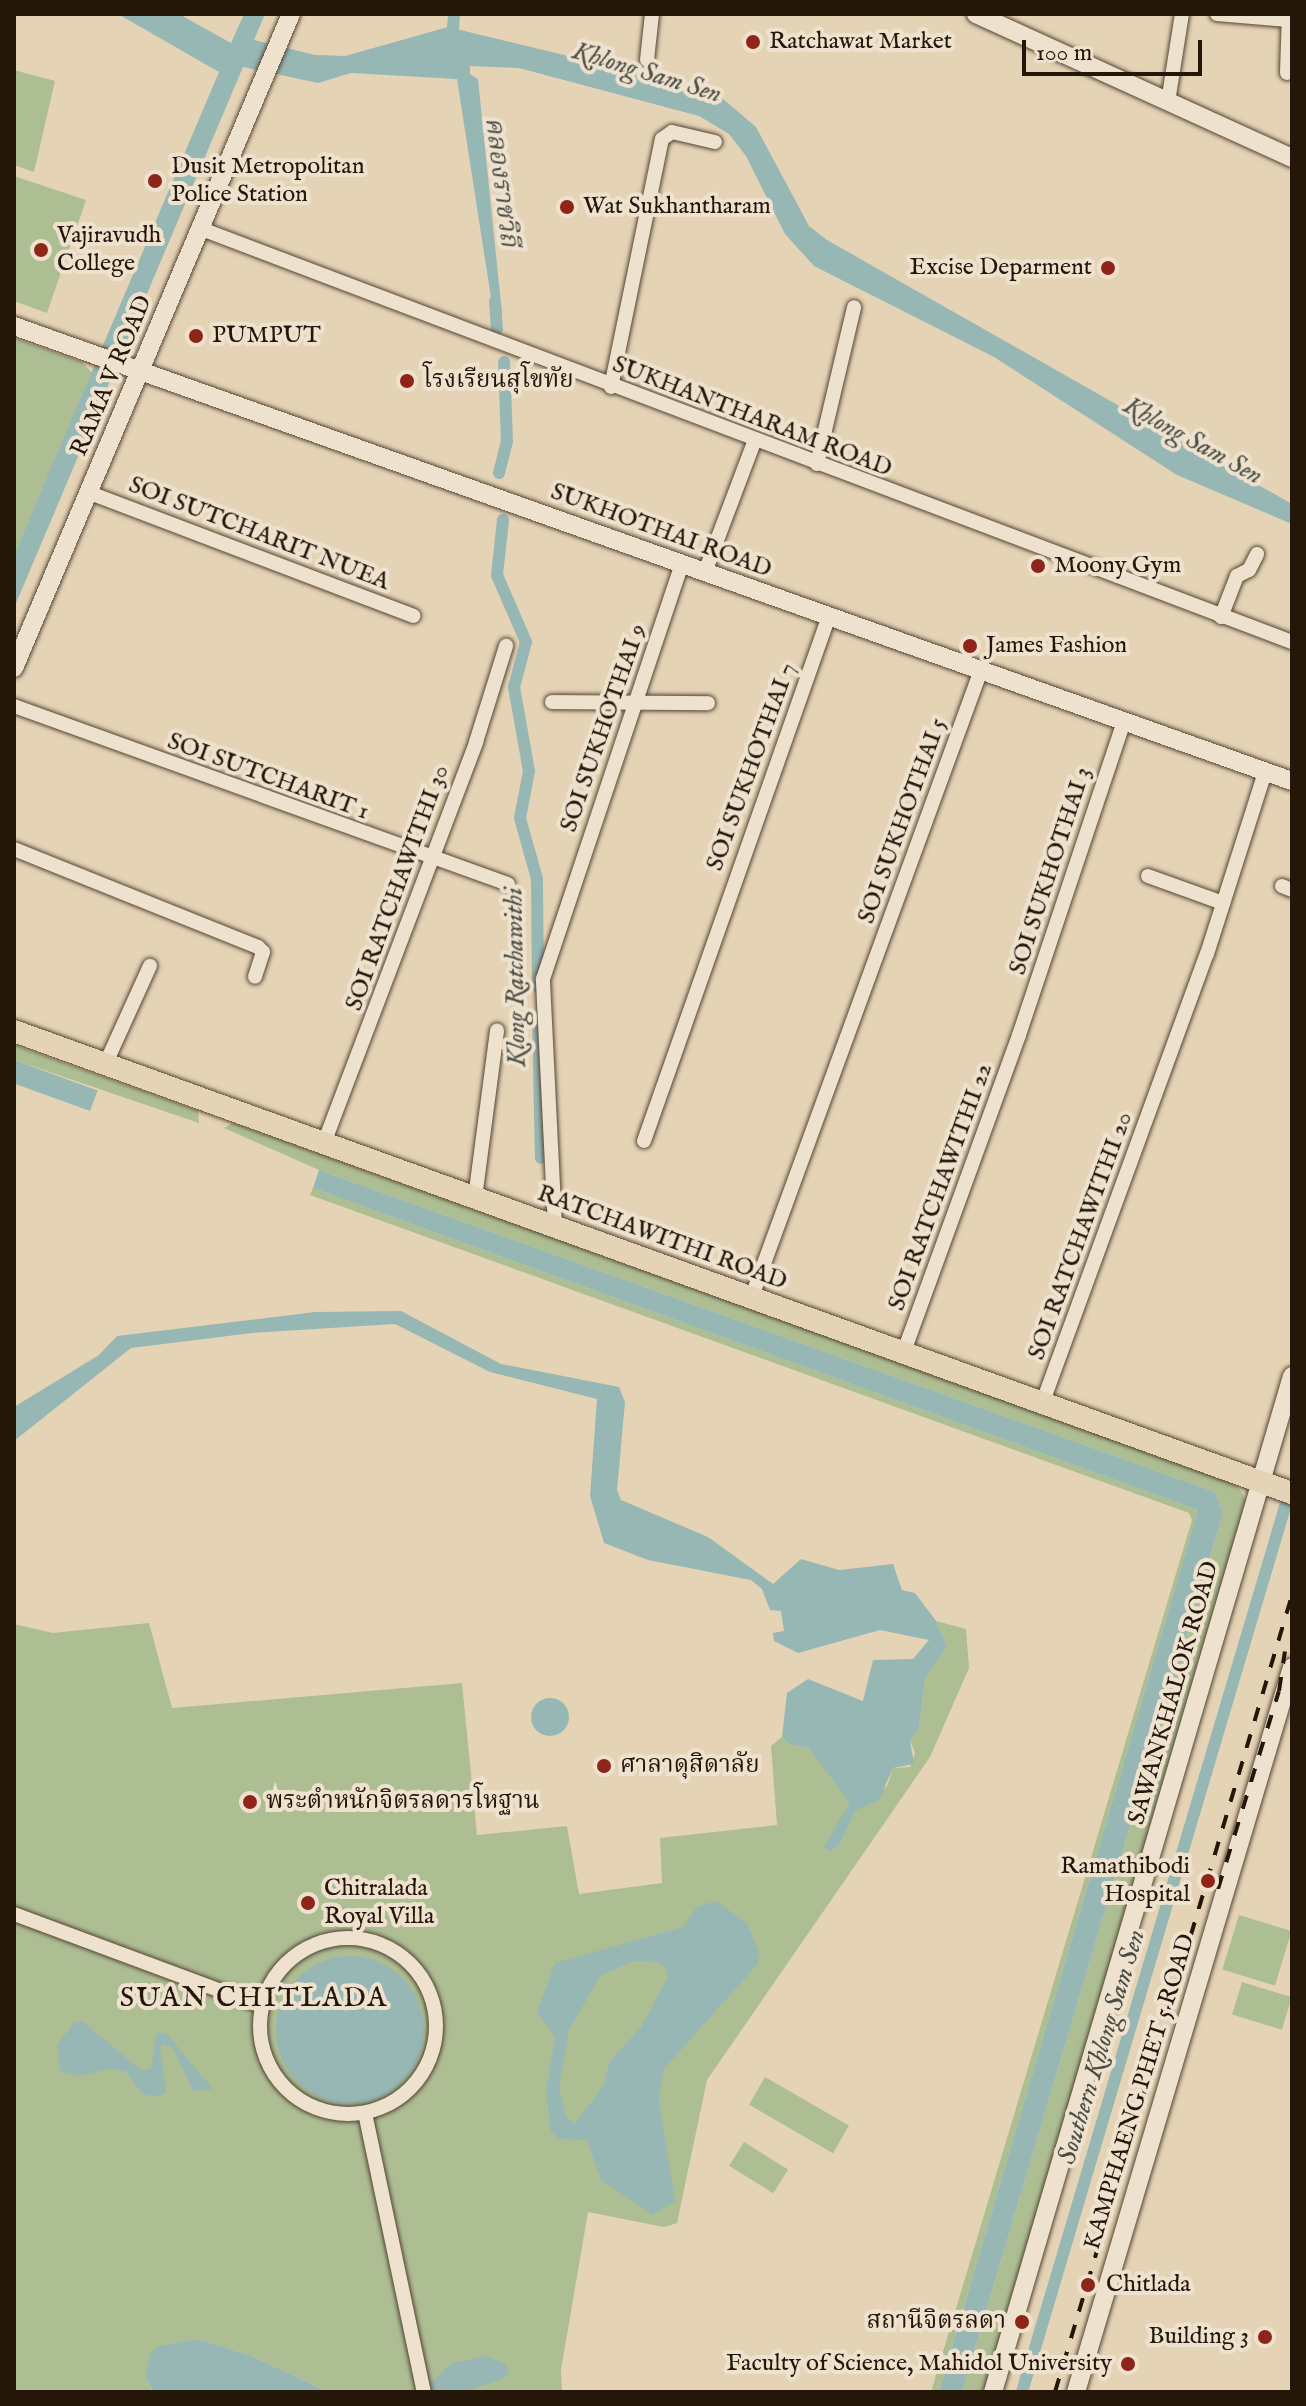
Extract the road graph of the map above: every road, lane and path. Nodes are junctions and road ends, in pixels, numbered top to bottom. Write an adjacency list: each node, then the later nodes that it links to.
1 (291, 14): 12 (street, RAMA V ROAD)
2 (652, 14): 7 (street)
3 (976, 14): 9 (street)
4 (1182, 14): 9 (street)
5 (1217, 14): 6 (street)
6 (1288, 17): 8 (street)
7 (647, 60)
8 (1287, 73)
9 (1168, 102): 11 (street)
10 (715, 142): 16 (street)
11 (1292, 158)
12 (199, 228): 15 (street, RAMA V ROAD); 16 (street, SUKHANTHARAM ROAD)
13 (854, 307): 18 (street)
14 (14, 326): 15 (street, SUKHOTHAI ROAD)
15 (141, 370): 19 (street, RAMA V ROAD); 21 (street, SUKHOTHAI ROAD)
16 (611, 387): 17 (street, SUKHANTHARAM ROAD)
17 (755, 440): 18 (street, SUKHANTHARAM ROAD); 22 (street)
18 (817, 464): 25 (street, SUKHANTHARAM ROAD)
19 (90, 493): 23 (street, SOI SUTCHARIT NUEA); 28 (street, RAMA V ROAD)
20 (1257, 554): 25 (street)
21 (682, 564): 22 (street, SUKHOTHAI ROAD); 31 (street, SOI SUKHOTHAI 9)
22 (705, 572): 24 (street, SUKHOTHAI ROAD)
23 (413, 616)
24 (829, 616): 29 (street, SUKHOTHAI ROAD); 48 (street, SOI SUKHOTHAI 7)
25 (1221, 617): 26 (street, SUKHANTHARAM ROAD)
26 (1292, 642)
27 (506, 646): 38 (street, SOI RATCHAWITHI 30)
28 (14, 668)
29 (981, 670): 34 (street, SUKHOTHAI ROAD); 52 (street, SOI SUKHOTHAI 5)
30 (552, 702): 31 (street)
31 (636, 702): 32 (street); 51 (street, SOI SUKHOTHAI 9)
32 (708, 703)
33 (14, 706): 38 (street, SOI SUTCHARIT 1)
34 (1124, 722): 35 (street, SUKHOTHAI ROAD); 46 (street, SOI SUKHOTHAI 3)
35 (1265, 772): 36 (street, SUKHOTHAI ROAD); 41 (street, SOI RATCHAWITHI 20)
36 (1292, 781)
37 (14, 849): 43 (street)
38 (431, 858): 40 (street, SOI SUTCHARIT 1); 49 (street, SOI RATCHAWITHI 30)
39 (1148, 876): 41 (street)
40 (508, 884)
41 (1223, 903): 55 (street, SOI RATCHAWITHI 20)
42 (150, 966): 47 (street)
43 (255, 977)
44 (497, 1030): 50 (street)
45 (14, 1031): 47 (main road, RATCHAWITHI ROAD)
46 (1019, 1035): 53 (street, SOI RATCHAWITHI 22)
47 (105, 1065): 49 (main road, RATCHAWITHI ROAD)
48 (644, 1141)
49 (324, 1143): 50 (main road, RATCHAWITHI ROAD)
50 (475, 1198): 51 (main road, RATCHAWITHI ROAD)
51 (555, 1227): 52 (main road, RATCHAWITHI ROAD)
52 (751, 1299): 53 (main road, RATCHAWITHI ROAD)
53 (903, 1354): 55 (main road, RATCHAWITHI ROAD)
54 (1292, 1376): 56 (street, SAWANKHALOK ROAD)
55 (1042, 1404): 56 (main road, RATCHAWITHI ROAD)
56 (1274, 1488): 62 (street, SAWANKHALOK ROAD)
57 (1292, 1667): 63 (street, KAMPHAENG PHET 5 ROAD)
58 (14, 1914): 59 (street)
59 (262, 2006): 60 (street); 60 (street)
60 (365, 2113): 61 (street)
61 (424, 2392)
62 (993, 2392)
63 (1076, 2392)

